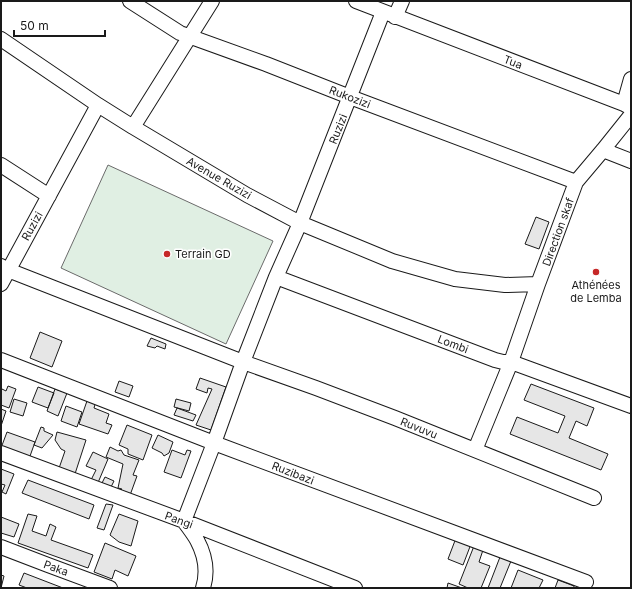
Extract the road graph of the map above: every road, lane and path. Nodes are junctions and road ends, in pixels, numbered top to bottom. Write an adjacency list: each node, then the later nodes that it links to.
1 (130, 1): 6 (street, Rukozizi)
2 (212, 1): 6 (street)
3 (356, 1): 5 (street, Tua)
4 (402, 1): 5 (street)
5 (389, 14): 9 (street, Ruzizi); 11 (street, Tua)
6 (190, 36): 9 (street, Rukozizi); 12 (street)
7 (1, 39): 10 (street, Avenue Ruzizi)
8 (631, 80): 11 (street)
9 (350, 97): 16 (street, Rukozizi); 18 (street, Ruzizi)
10 (98, 105): 12 (street, Avenue Ruzizi); 17 (street, Ruzizi)
11 (629, 109): 13 (street, Direction skaf)
12 (133, 127): 18 (street, Avenue Ruzizi)
13 (604, 150): 14 (street); 16 (street, Direction skaf)
14 (631, 161)
15 (1, 165): 17 (street)
16 (576, 182): 22 (street, Direction skaf)
17 (50, 196): 19 (street, Ruzizi)
18 (300, 223): 20 (street, Ruzizi); 22 (street, Avenue Ruzizi)
19 (5, 268): 21 (street, Ruzizi); 24 (street, Ruvuvu)
20 (276, 277): 24 (street, Ruzizi); 25 (street, Lombi)
21 (1, 284)
22 (538, 284): 25 (street, Direction skaf)
23 (1, 360): 27 (street, Ruzibazi)
24 (243, 362): 27 (street, Ruzizi); 28 (street, Ruvuvu)
25 (511, 362): 26 (street, Lombi); 28 (street, Direction skaf)
26 (631, 406)
27 (214, 443): 31 (street, Ruzizi); 33 (street, Ruzibazi)
28 (476, 450): 30 (street, Ruvuvu)
29 (1, 453): 31 (street, Pangi)
30 (594, 498)
31 (184, 522): 35 (street); 36 (street, Pangi)
32 (1, 547): 34 (street, Paka)
33 (586, 582)
34 (110, 588)
35 (203, 588)
36 (355, 588)

